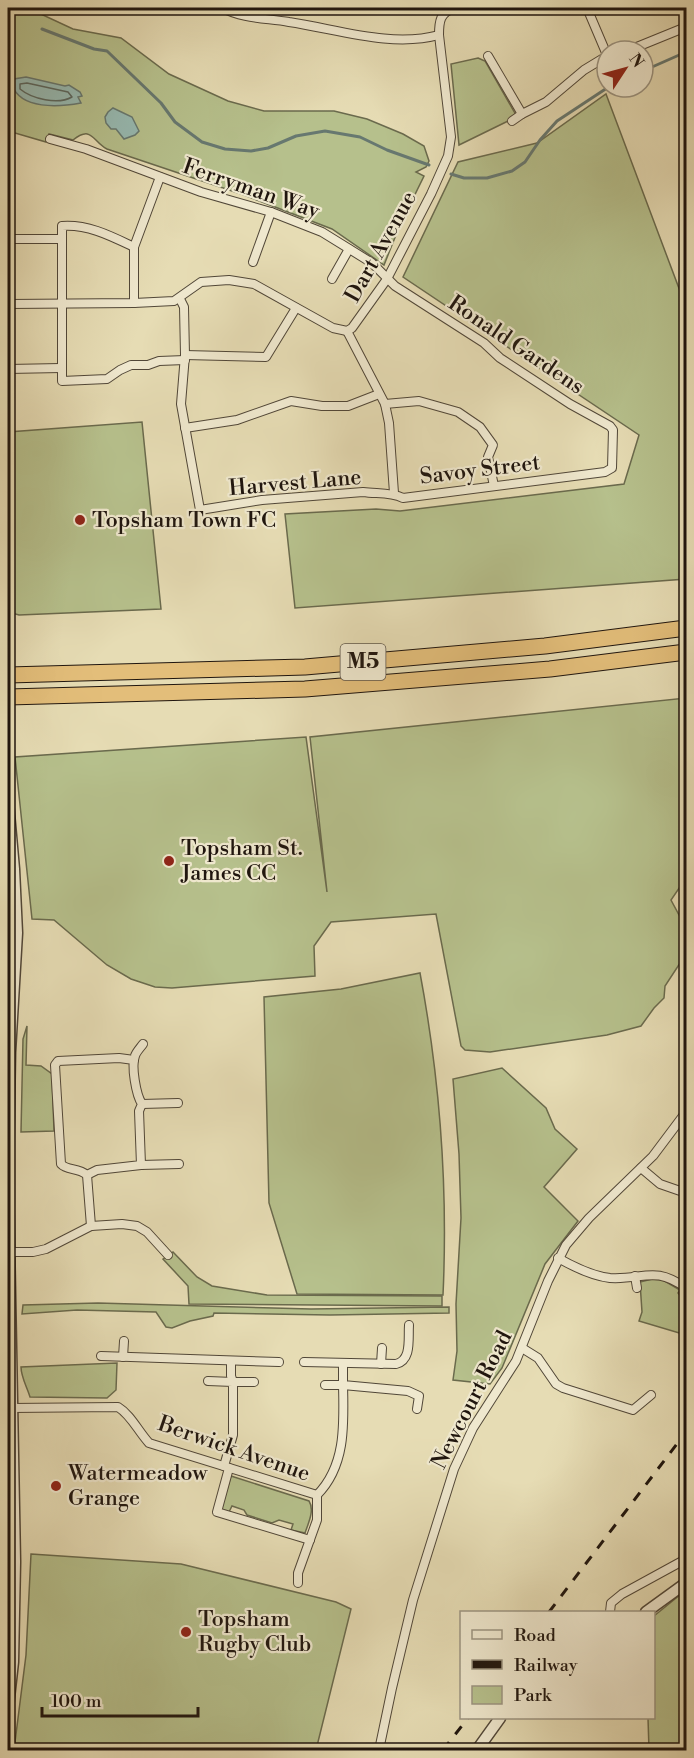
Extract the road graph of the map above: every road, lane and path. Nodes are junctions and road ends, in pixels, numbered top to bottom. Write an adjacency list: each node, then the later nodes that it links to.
1 (223, 8): 5 (street)
2 (454, 8): 5 (street, Dart Avenue)
3 (587, 8): 6 (street)
4 (687, 27): 7 (street)
5 (439, 35): 21 (street, Dart Avenue)
6 (600, 39)
7 (655, 40)
8 (488, 56): 10 (street)
9 (595, 63): 10 (street)
10 (522, 114): 11 (street)
11 (512, 121)
12 (50, 139): 13 (street, Ferryman Way)
13 (160, 177): 14 (street, Ferryman Way); 17 (street, Ferryman Way)
14 (271, 212): 18 (street, Ferryman Way); 19 (street)
15 (8, 239): 16 (street)
16 (61, 239): 17 (street); 25 (street)
17 (134, 247): 23 (street, Ferryman Way)
18 (349, 249): 20 (street); 21 (street, Ferryman Way)
19 (253, 262)
20 (332, 279)
21 (387, 279): 27 (street, Dart Avenue); 34 (street, Ronald Gardens)
22 (180, 299): 23 (street); 26 (street, Dart Avenue); 28 (street)
23 (134, 303): 25 (street)
24 (8, 304): 25 (street)
25 (62, 305): 29 (street)
26 (296, 308): 27 (street, Dart Avenue); 28 (street)
27 (347, 331): 31 (street, Savoy Street)
28 (185, 357): 29 (street); 33 (street)
29 (61, 368): 30 (street)
30 (8, 369)
31 (379, 394): 32 (street, Savoy Street); 33 (street)
32 (385, 404): 35 (street); 36 (street, Savoy Street)
33 (185, 428): 36 (street, Harvest Lane)
34 (612, 445): 35 (street, Savoy Street)
35 (494, 486): 36 (street, Savoy Street)
36 (394, 493)
37 (687, 628): 39 (highway, M5)
38 (687, 652): 40 (highway, M5)
39 (8, 675)
40 (8, 698)
41 (8, 802): 43 (street)
42 (143, 1044): 44 (street)
43 (9, 1052): 45 (street)
44 (134, 1060): 47 (street); 53 (street)
45 (8, 1072): 51 (street)
46 (178, 1103): 47 (street)
47 (142, 1104): 50 (street)
48 (687, 1112): 52 (street, Newcourt Road)
49 (179, 1164): 50 (street)
50 (141, 1166): 53 (street)
51 (8, 1167)
52 (641, 1168): 55 (street); 59 (street, Newcourt Road)
53 (87, 1175): 56 (street)
54 (8, 1185): 57 (street)
55 (687, 1193)
56 (91, 1226): 57 (street); 58 (street)
57 (8, 1252): 80 (street)
58 (168, 1255)
59 (558, 1258): 60 (street); 66 (street, Newcourt Road)
60 (635, 1276): 61 (street); 62 (street)
61 (637, 1288)
62 (687, 1288)
63 (409, 1325): 73 (street)
64 (124, 1341): 68 (street)
65 (382, 1348): 73 (street)
66 (522, 1348): 79 (street); 94 (street, Newcourt Road)
67 (101, 1356): 68 (street)
68 (123, 1356): 69 (street)
69 (231, 1361): 70 (street); 75 (street)
70 (279, 1362)
71 (304, 1362): 72 (street)
72 (343, 1363): 73 (street); 78 (street)
73 (381, 1364)
74 (208, 1381): 75 (street)
75 (234, 1382): 76 (street); 82 (street)
76 (254, 1382)
77 (324, 1385): 78 (street)
78 (343, 1385): 81 (street); 84 (street)
79 (651, 1395)
80 (11, 1408): 82 (street, Berwick Avenue); 83 (street)
81 (417, 1409)
82 (227, 1467): 84 (street, Berwick Avenue); 85 (street)
83 (10, 1482): 91 (street)
84 (317, 1496): 85 (street)
85 (310, 1540): 87 (street)
86 (687, 1559): 89 (street)
87 (298, 1583)
88 (687, 1583): 90 (street)
89 (610, 1611)
90 (647, 1611)
91 (10, 1673): 92 (street)
92 (8, 1707)
93 (499, 1719): 95 (street)
94 (379, 1750)
95 (477, 1750)

